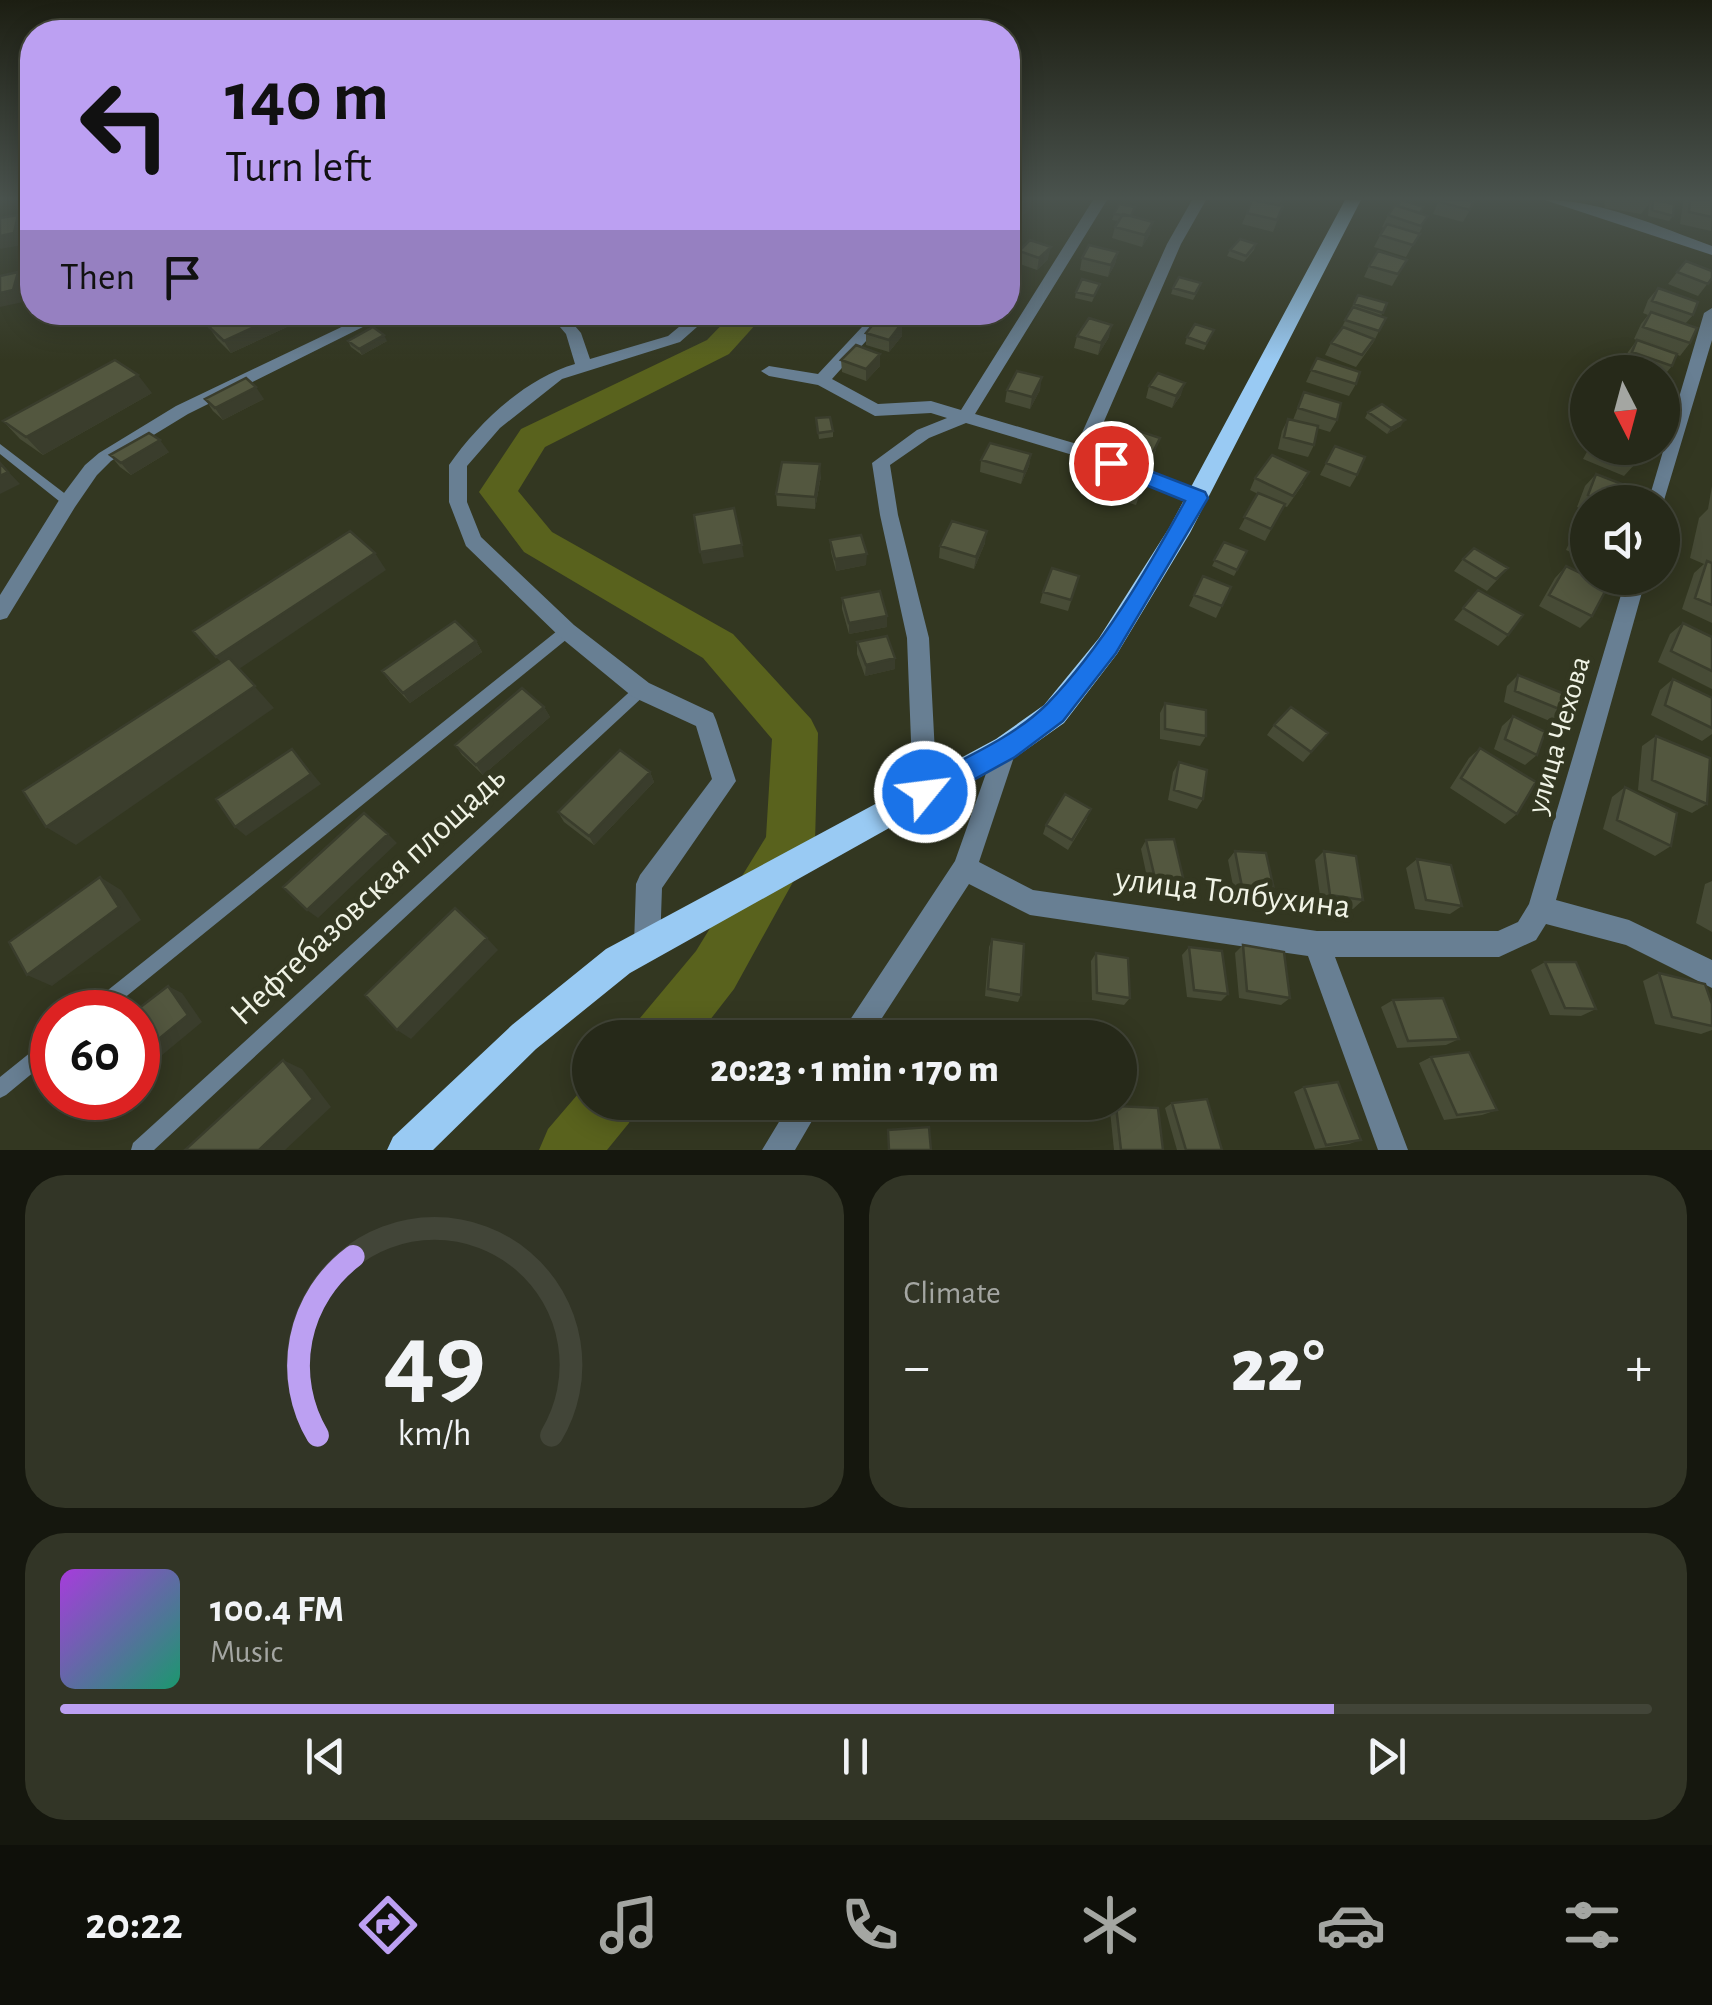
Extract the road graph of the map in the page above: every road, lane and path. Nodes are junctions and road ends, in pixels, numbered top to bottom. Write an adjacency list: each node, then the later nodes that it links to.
1 (1067, 254): 12 (street)
2 (1170, 254): 14 (street)
3 (1325, 254): 16 (main road)
4 (1712, 313): 15 (street)
5 (359, 325): 17 (street)
6 (566, 325): 9 (street)
7 (691, 325): 9 (street)
8 (874, 325): 11 (street)
9 (584, 367): 20 (street)
10 (769, 370): 11 (street)
11 (822, 380): 12 (street)
12 (966, 416): 14 (street); 23 (street)
13 (0, 448): 17 (lane)
14 (1082, 452): 16 (street)
15 (1662, 485)
16 (1197, 498): 22 (main road)
17 (68, 502): 19 (street)
18 (1631, 595): 25 (street, улица Чехова)
19 (0, 612)
20 (567, 632): 21 (street); 29 (lane)
21 (640, 690): 27 (street); 34 (lane, Нефтебазовская площадь)
22 (1006, 748): 23 (main road); 24 (street)
23 (915, 798): 27 (main road)
24 (965, 868): 26 (street, улица Толбухина); 30 (street)
25 (1540, 910): 26 (street, улица Толбухина); 28 (street)
26 (1317, 944): 37 (street)
27 (632, 953): 35 (main road)
28 (1712, 975)
29 (121, 990)
30 (864, 1020)
31 (30, 1064): 32 (lane)
32 (0, 1089)
33 (797, 1120): 36 (street)
34 (140, 1150)
35 (406, 1150)
36 (778, 1150)
37 (1393, 1150)

